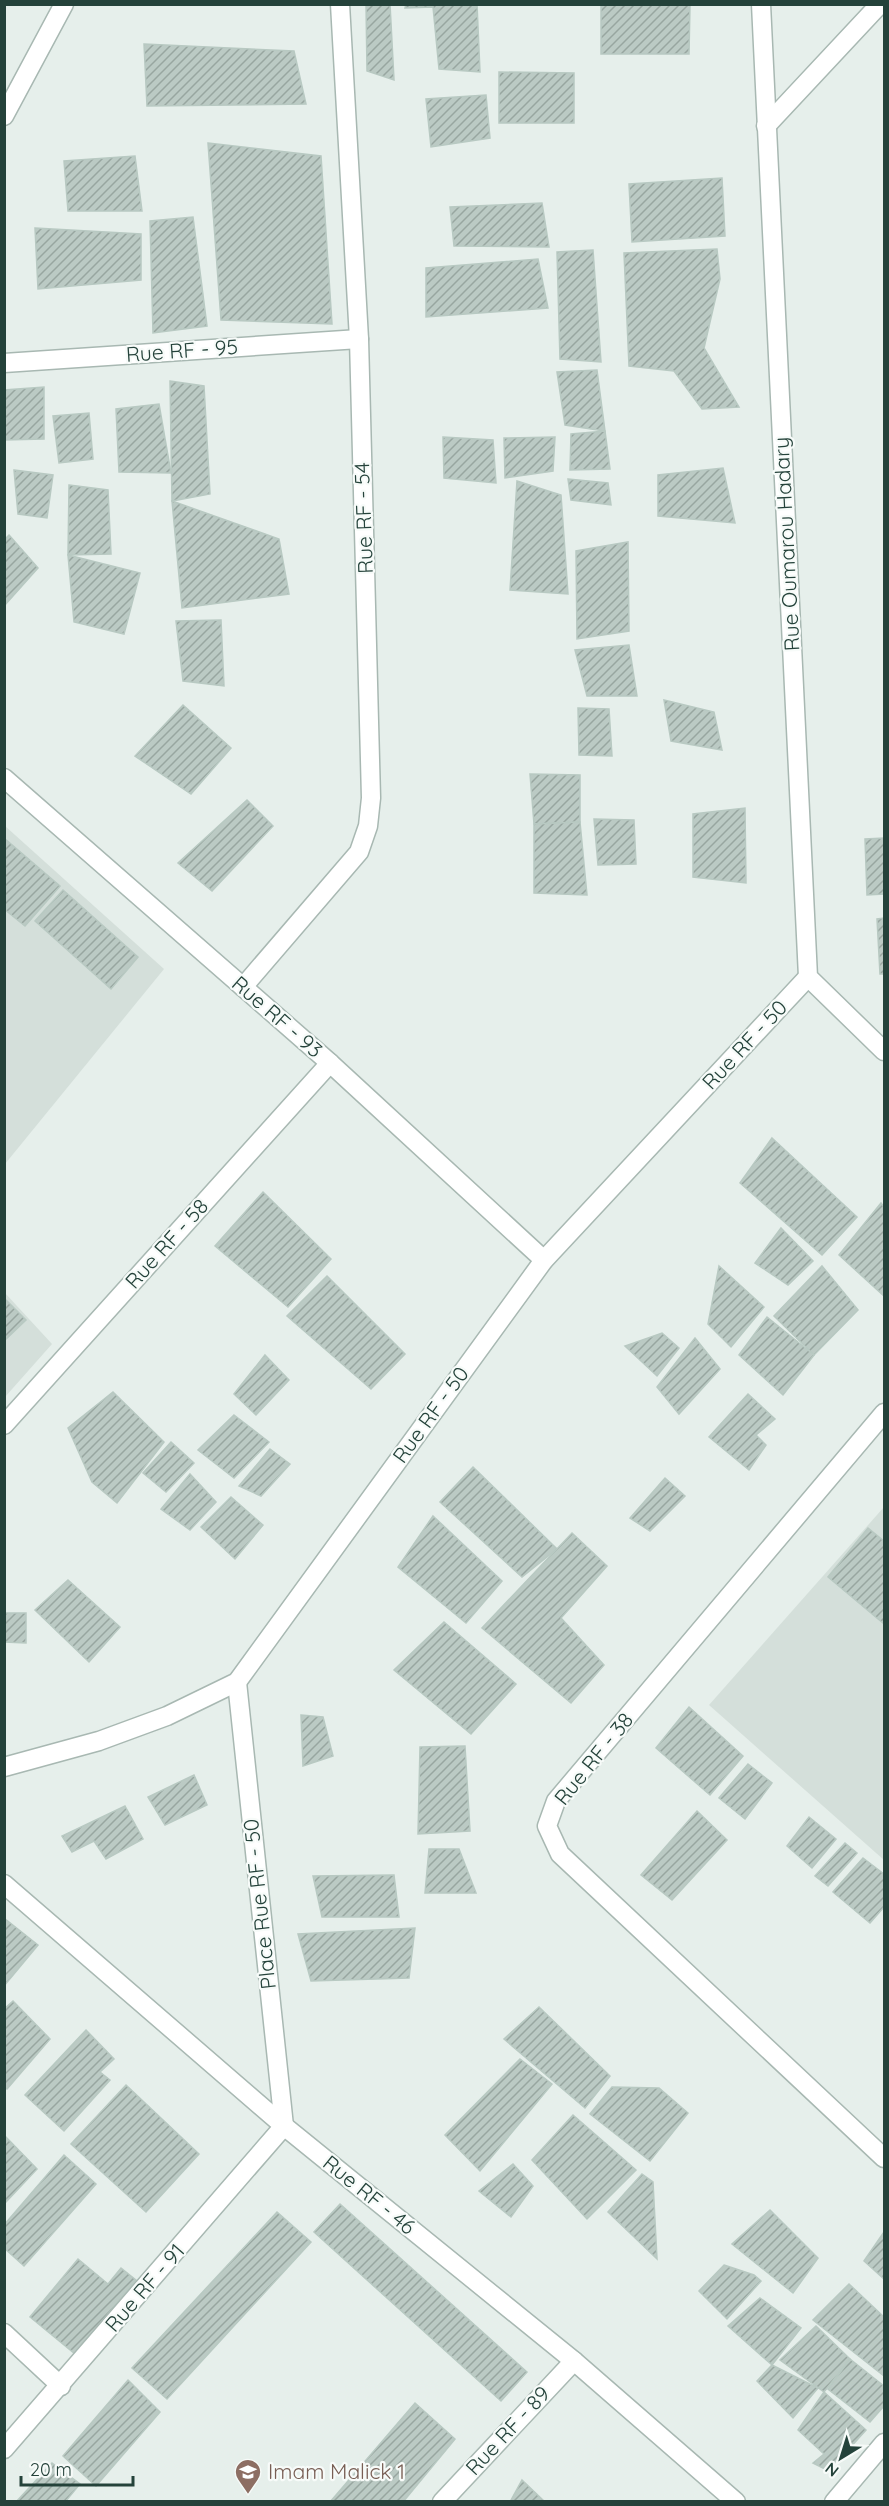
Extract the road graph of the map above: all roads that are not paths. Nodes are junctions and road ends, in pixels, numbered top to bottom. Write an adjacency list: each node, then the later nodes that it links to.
1 (64, 4): 5 (street)
2 (340, 4): 7 (street, Rue RF - 54)
3 (761, 4): 6 (street, Rue Oumarou Hadary)
4 (880, 4): 6 (street)
5 (4, 116)
6 (766, 126): 10 (street, Rue Oumarou Hadary)
7 (359, 339): 8 (street, Rue RF - 95); 11 (street, Rue RF - 54)
8 (4, 363)
9 (4, 778): 11 (street, Rue RF - 93)
10 (808, 977): 12 (street); 14 (street, Rue RF - 50)
11 (243, 987): 13 (street, Rue RF - 93)
12 (885, 1052)
13 (330, 1063): 14 (street, Rue RF - 93); 16 (street, Rue RF - 58)
14 (544, 1260): 17 (street, Rue RF - 50)
15 (885, 1413): 21 (street, Rue RF - 38)
16 (4, 1425)
17 (237, 1682): 18 (street, Rue RF - 50); 20 (street, Place Rue RF - 50)
18 (4, 1767)
19 (4, 1884): 20 (street, Rue RF - 46)
20 (284, 2126): 23 (street, Rue RF - 46); 24 (street, Rue RF - 91)
21 (885, 2158)
22 (4, 2333): 24 (street)
23 (574, 2361): 27 (street, Rue RF - 89); 28 (street, Rue RF - 46)
24 (61, 2386): 26 (street, Rue RF - 91)
25 (885, 2443): 29 (street)
26 (4, 2449)
27 (442, 2502)
28 (736, 2502)
29 (834, 2502)

